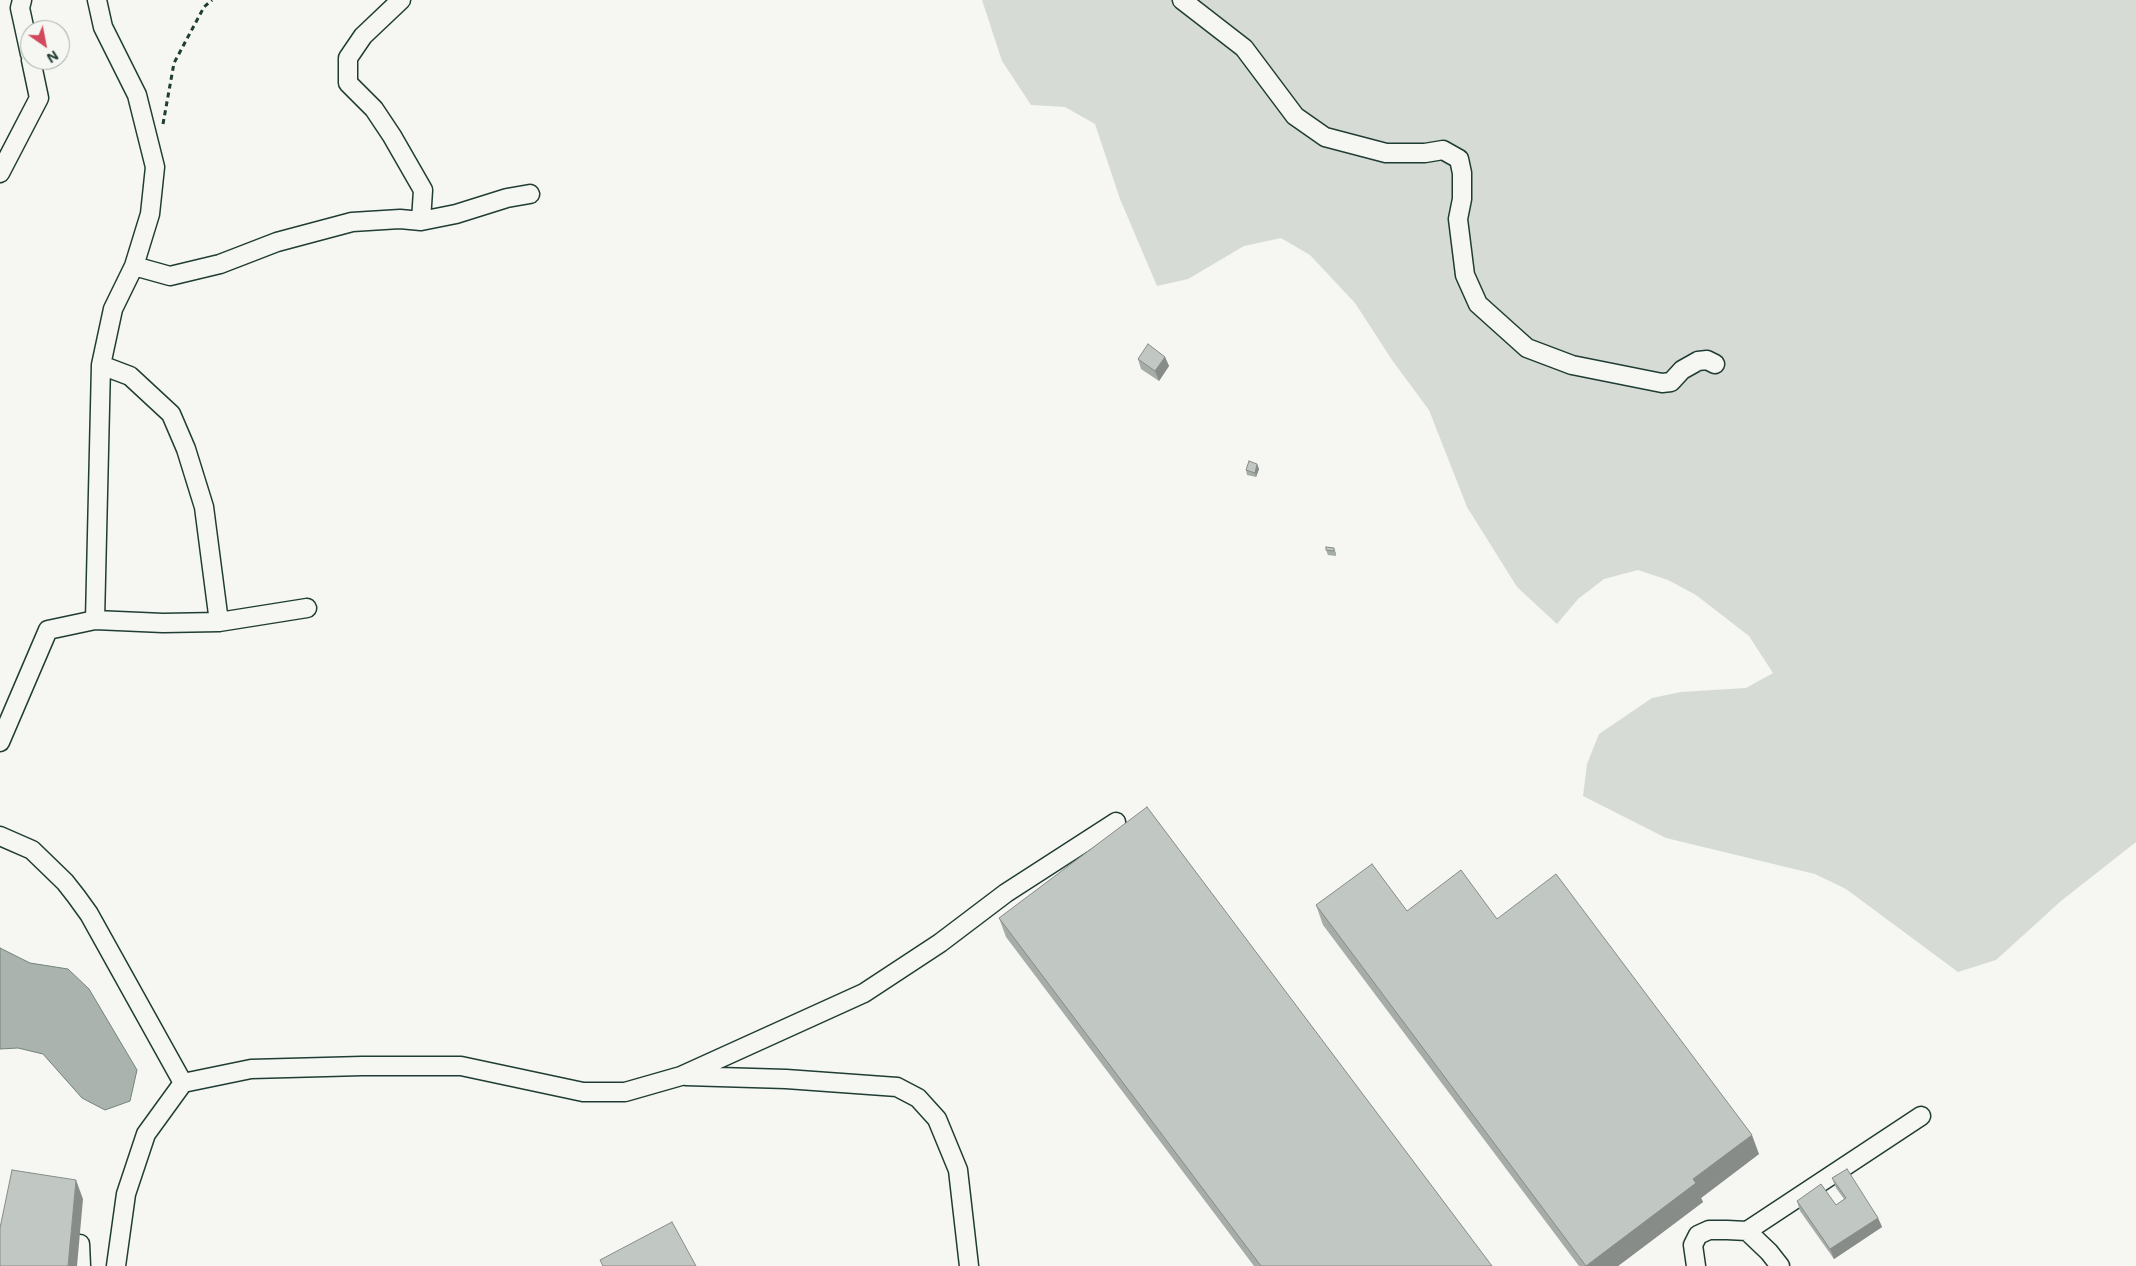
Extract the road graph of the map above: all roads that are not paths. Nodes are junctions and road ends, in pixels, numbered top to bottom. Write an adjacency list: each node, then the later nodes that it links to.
1 (22, 0): 5 (street)
2 (97, 0): 10 (street)
3 (401, 0): 9 (street)
4 (1182, 0): 11 (street)
5 (23, 20)
6 (33, 70): 7 (street)
7 (0, 173)
8 (530, 194): 9 (street)
9 (421, 221): 10 (street)
10 (134, 266): 12 (street)
11 (1715, 364)
12 (101, 365): 14 (street); 15 (street)
13 (307, 608): 15 (street)
14 (95, 620): 15 (street); 16 (street)
15 (219, 622)
16 (0, 742)
17 (1116, 822): 19 (street)
18 (0, 836): 20 (street)
19 (680, 1076): 20 (street); 26 (street)
20 (183, 1083): 25 (street)
21 (1921, 1116): 22 (street)
22 (1747, 1231): 27 (street); 28 (street)
23 (80, 1244): 24 (street)
24 (81, 1266)
25 (116, 1266)
26 (969, 1266)
27 (1696, 1266)
28 (1780, 1266)

